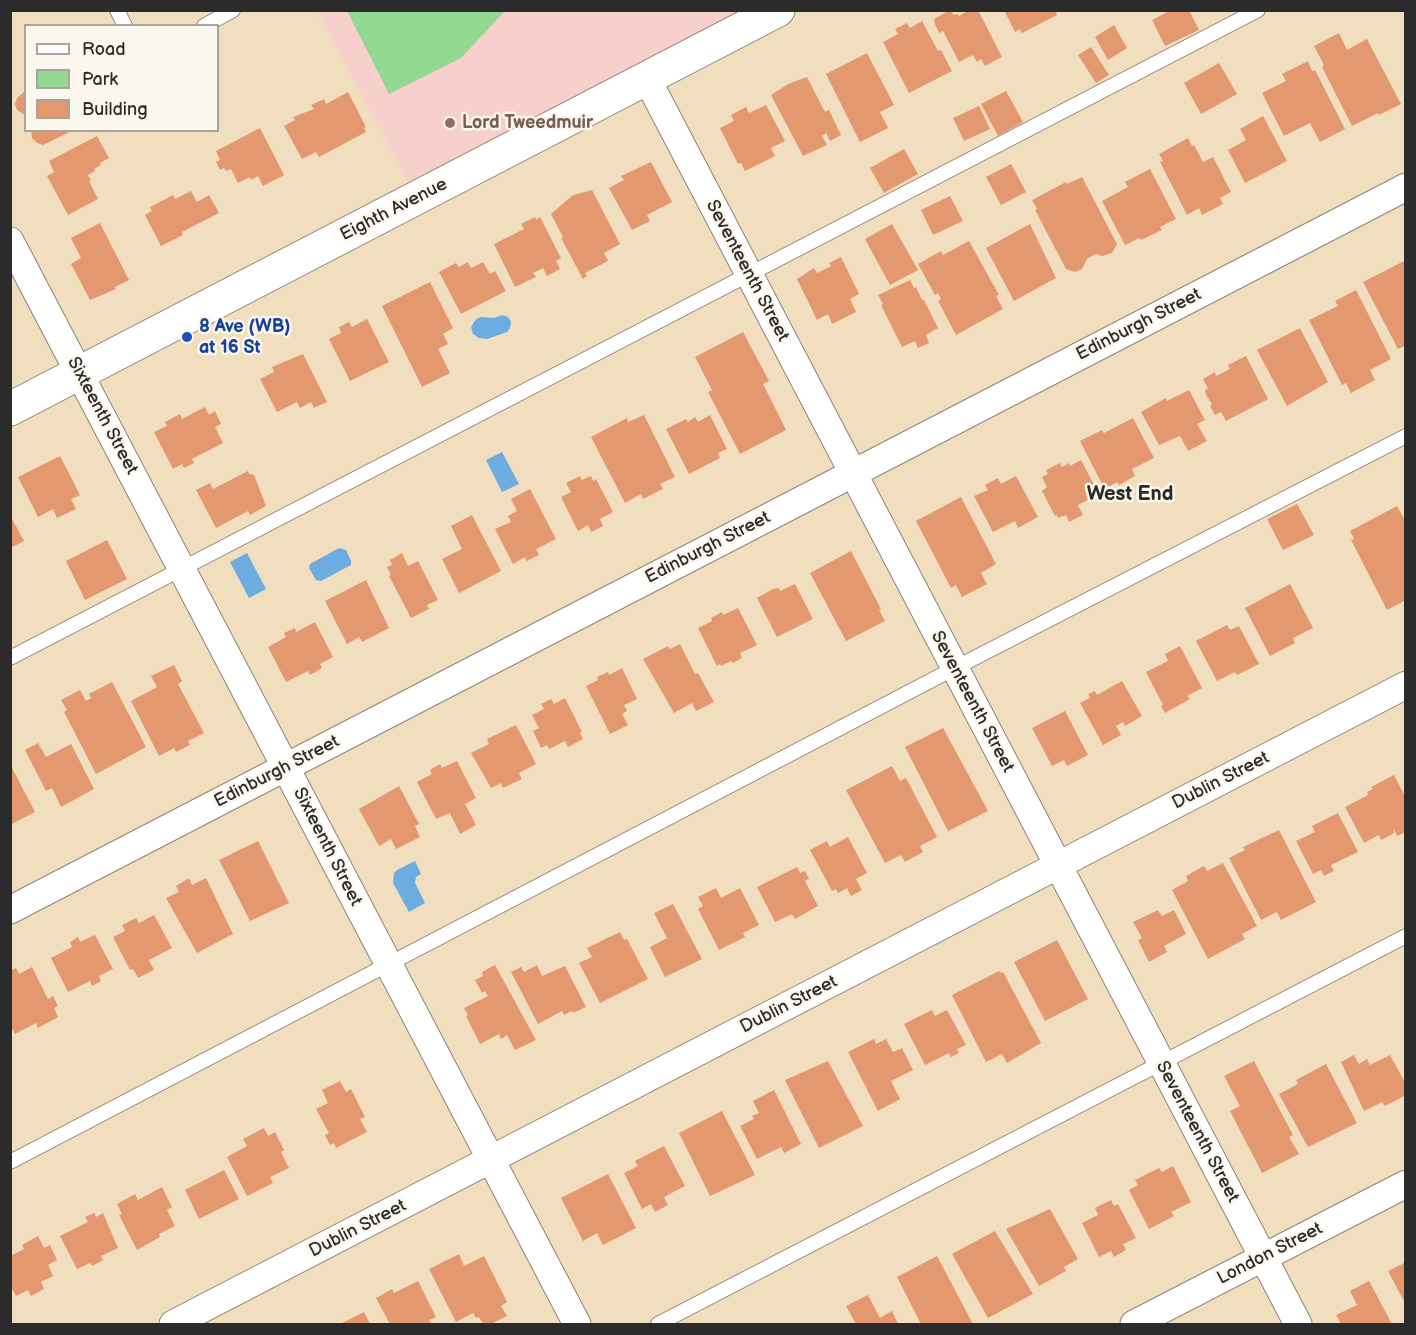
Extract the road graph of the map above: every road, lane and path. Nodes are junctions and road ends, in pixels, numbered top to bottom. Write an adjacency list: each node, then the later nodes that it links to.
1 (117, 10): 5 (lane)
2 (233, 10): 6 (lane)
3 (778, 10): 7 (street, Eighth Avenue)
4 (1258, 10): 10 (lane)
5 (124, 24)
6 (208, 24)
7 (647, 79): 10 (street, Seventeenth Street); 11 (street, Eighth Avenue)
8 (1406, 187): 14 (street, Edinburgh Street)
9 (10, 241): 11 (street, Sixteenth Street)
10 (749, 275): 14 (street, Seventeenth Street); 15 (lane)
11 (80, 373): 12 (street, Eighth Avenue); 15 (street, Sixteenth Street)
12 (10, 409)
13 (1406, 436): 17 (lane)
14 (853, 473): 17 (street, Seventeenth Street); 19 (street, Edinburgh Street)
15 (182, 569): 16 (lane); 19 (street, Sixteenth Street)
16 (10, 658)
17 (955, 668): 20 (street, Seventeenth Street); 23 (lane)
18 (1406, 685): 20 (street, Dublin Street)
19 (286, 768): 21 (street, Edinburgh Street); 23 (street, Sixteenth Street)
20 (1058, 865): 24 (street, Seventeenth Street); 25 (street, Dublin Street)
21 (10, 910)
22 (1406, 936): 24 (lane)
23 (387, 964): 25 (street, Sixteenth Street); 26 (lane)
24 (1161, 1063): 28 (street, Seventeenth Street); 31 (lane)
25 (491, 1160): 29 (street, Dublin Street); 30 (street, Sixteenth Street)
26 (10, 1162)
27 (1406, 1184): 28 (street, London Street)
28 (1263, 1258): 32 (street, London Street); 33 (street, Seventeenth Street)
29 (173, 1324)
30 (577, 1324)
31 (658, 1324)
32 (1134, 1324)
33 (1298, 1324)

